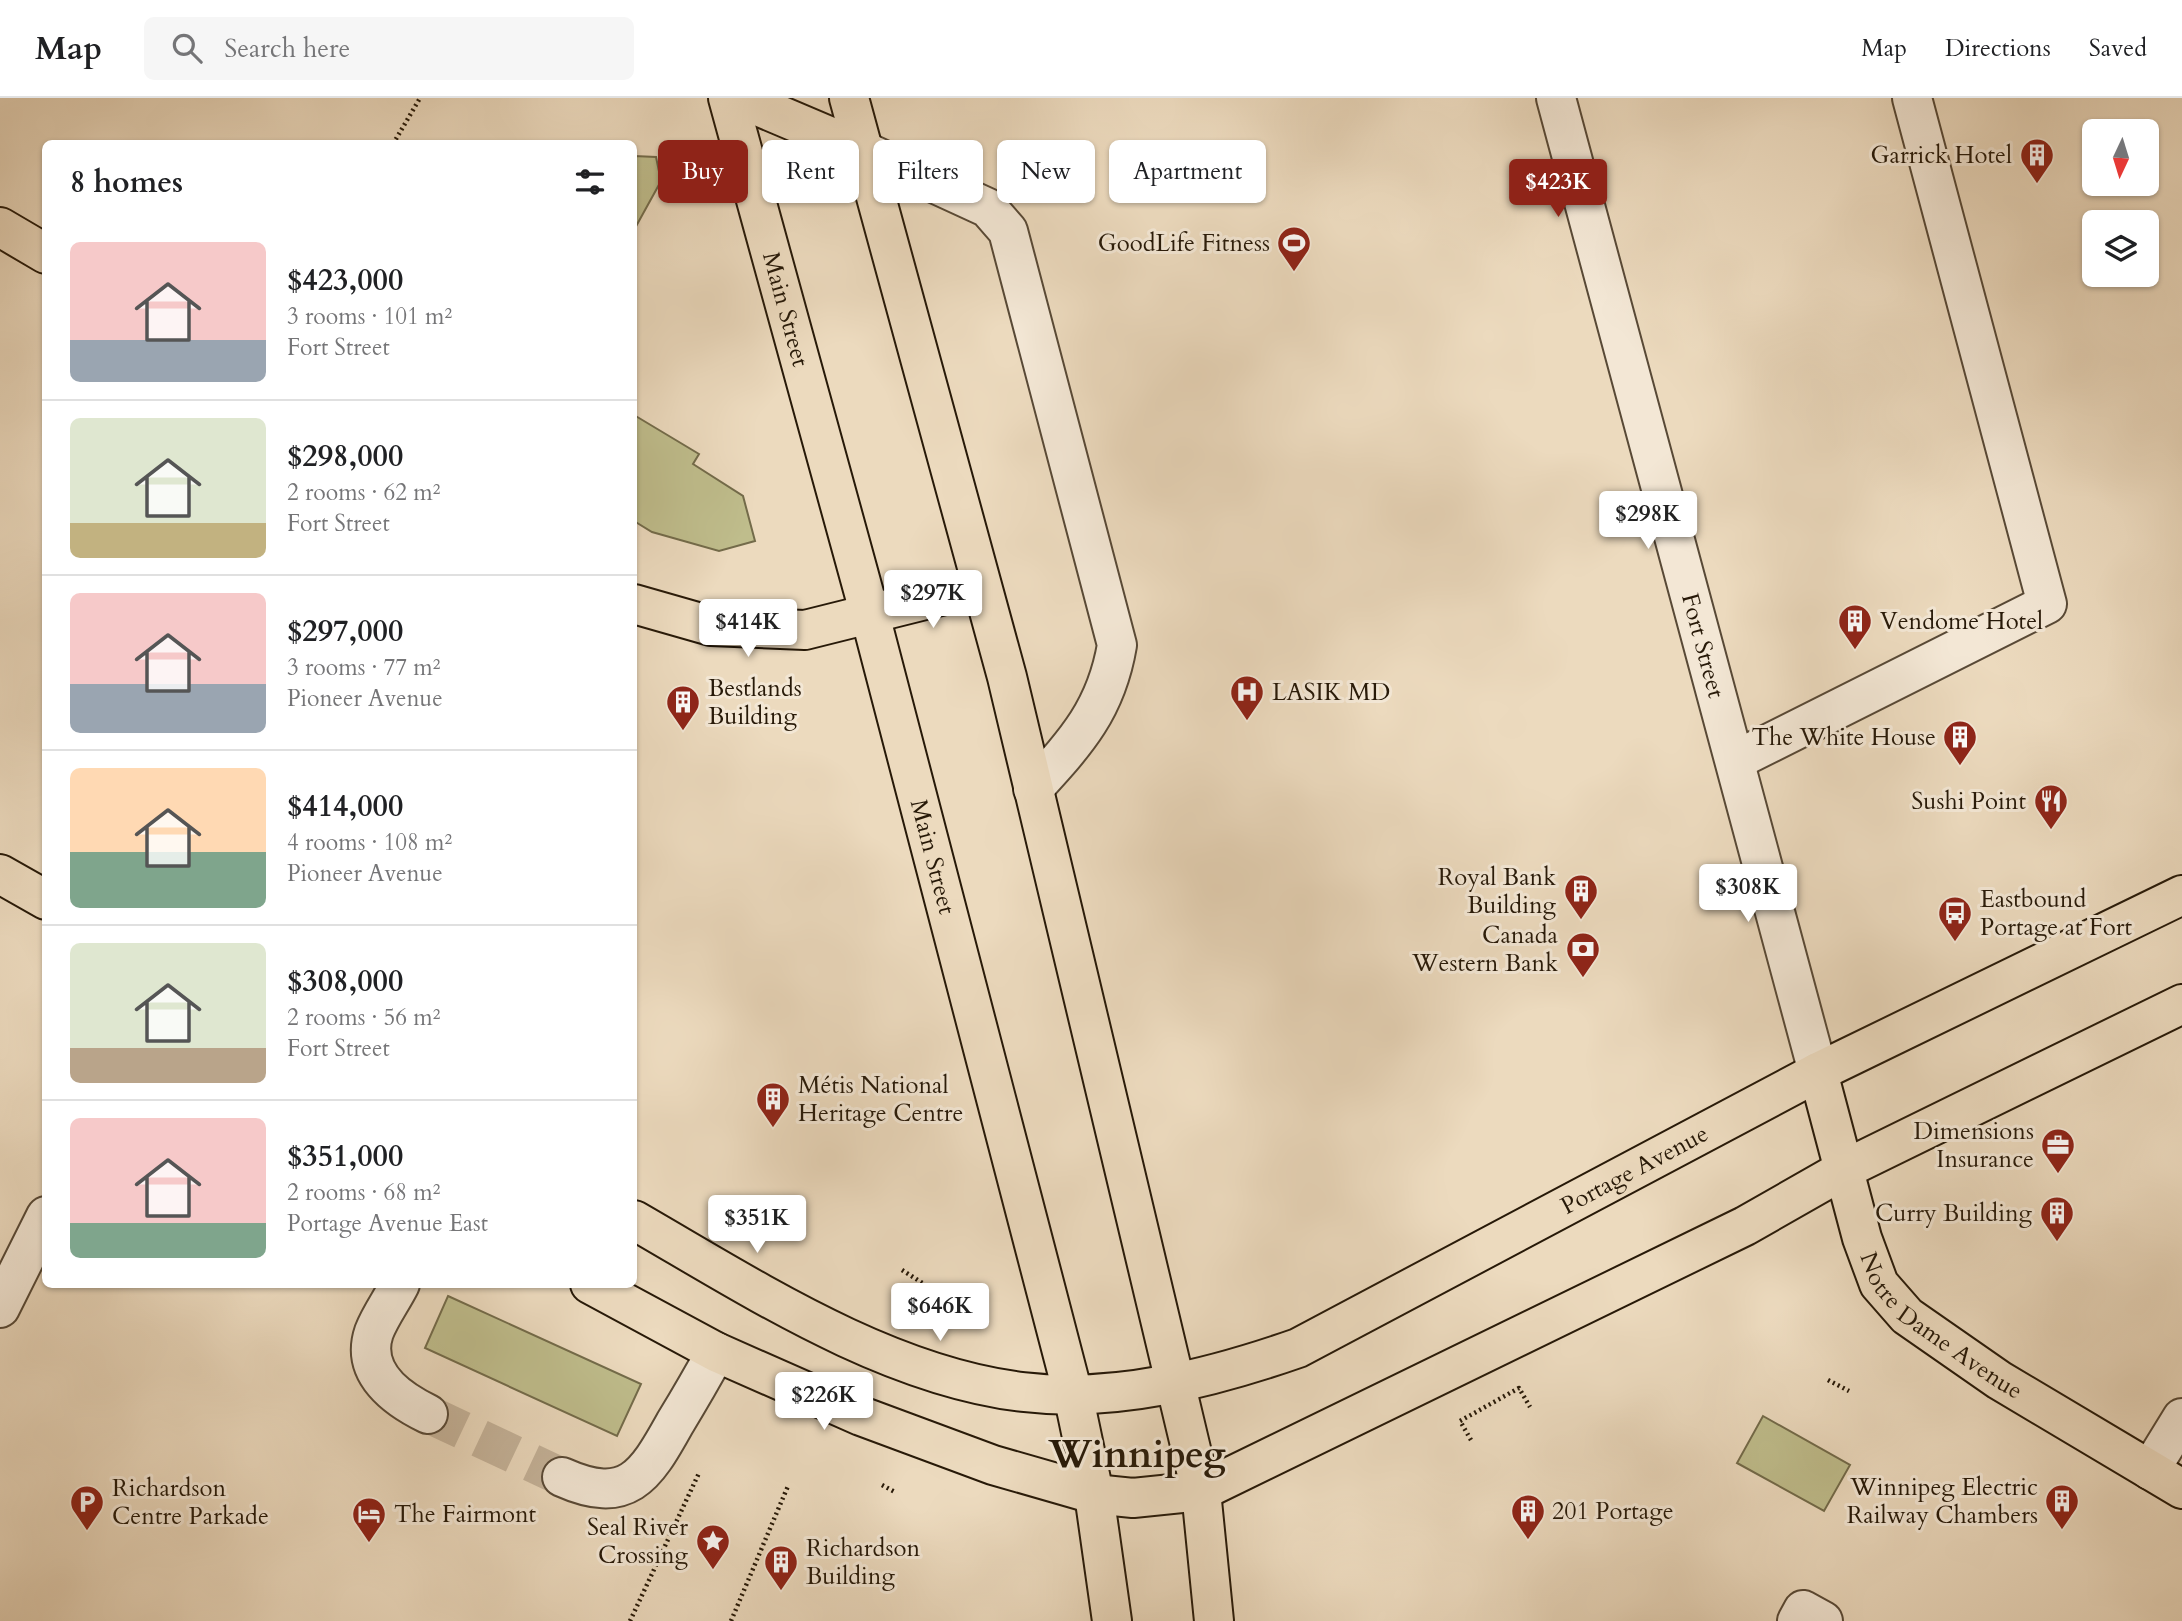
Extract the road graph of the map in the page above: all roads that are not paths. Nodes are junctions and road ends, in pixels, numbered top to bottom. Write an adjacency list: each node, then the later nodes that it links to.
1 (728, 98): 11 (main road, Main Street)
2 (739, 98): 6 (main road)
3 (849, 98): 6 (main road)
4 (1556, 98): 12 (street, Fort Street)
5 (1912, 98): 12 (street)
6 (864, 151): 9 (main road); 13 (street)
7 (0, 227): 8 (main road)
8 (42, 252)
9 (981, 586): 11 (main road); 13 (main road)
10 (637, 605): 11 (main road)
11 (870, 615): 27 (main road, Main Street)
12 (1736, 760): 18 (street, Fort Street)
13 (1033, 789): 26 (main road)
14 (0, 874): 16 (main road)
15 (2182, 895): 18 (main road, Portage Avenue)
16 (42, 898)
17 (2182, 1004): 19 (main road)
18 (1818, 1072): 19 (main road, Notre Dame Avenue); 26 (main road, Portage Avenue)
19 (1845, 1170): 30 (main road, Notre Dame Avenue); 33 (main road)
20 (637, 1222): 27 (main road, Portage Avenue)
21 (42, 1224): 24 (street)
22 (398, 1288): 28 (street)
23 (597, 1288): 25 (main road)
24 (0, 1308)
25 (716, 1352): 31 (street); 34 (main road)
26 (1176, 1382): 27 (main road, Portage Avenue); 33 (main road)
27 (1073, 1394): 34 (main road, Main Street)
28 (428, 1414)
29 (2182, 1418): 30 (street)
30 (2150, 1470): 32 (main road, Notre Dame Avenue)
31 (562, 1477)
32 (2182, 1489)
33 (1201, 1491): 34 (main road); 36 (main road)
34 (1094, 1494): 35 (main road, Main Street)
35 (1112, 1621)
36 (1214, 1621)
37 (1797, 1621): 38 (street)
38 (1823, 1621)

